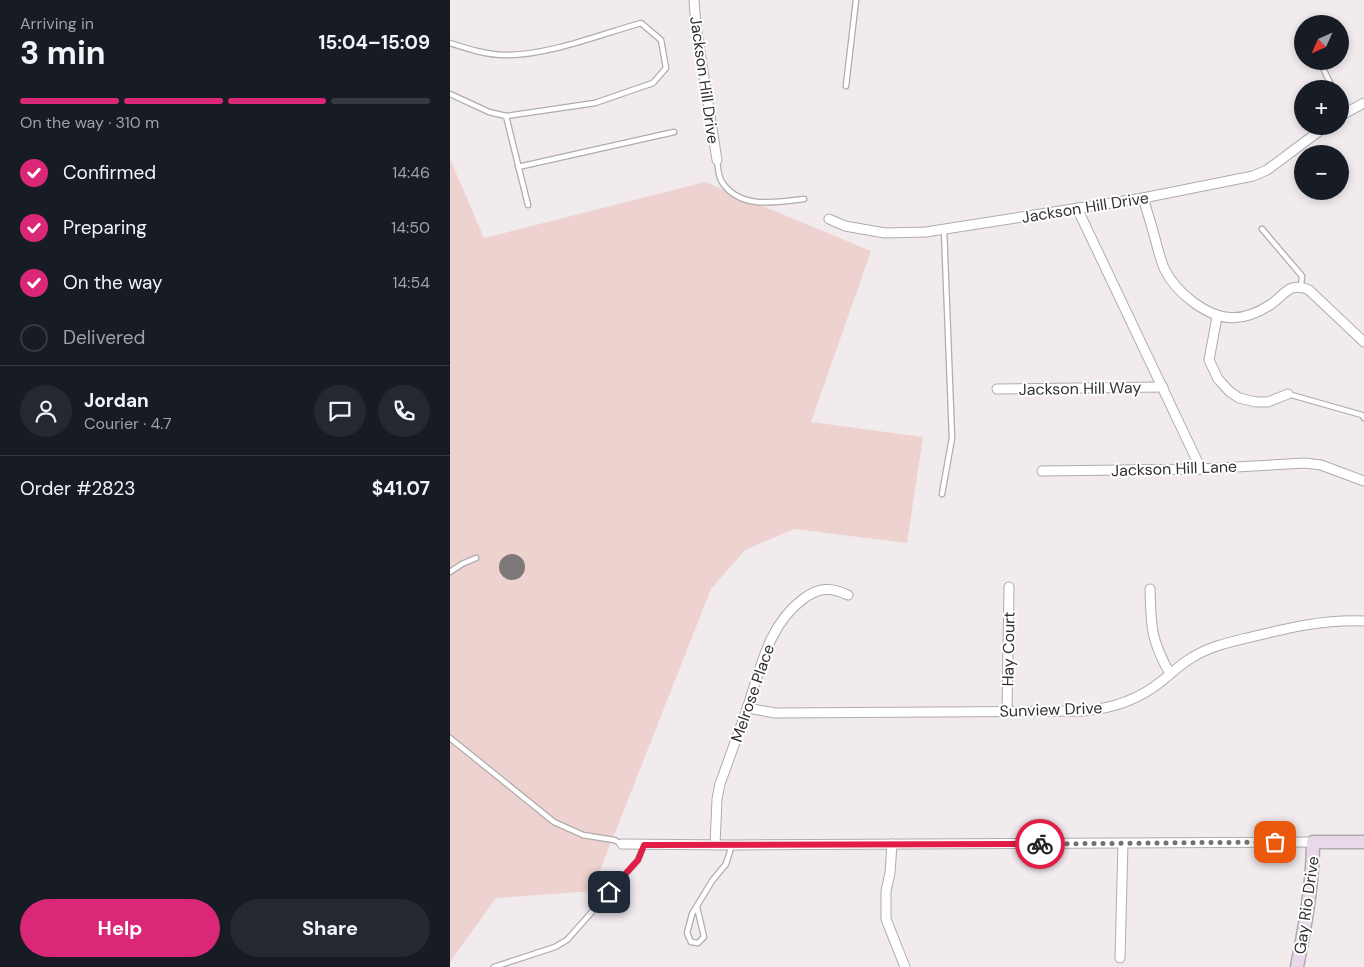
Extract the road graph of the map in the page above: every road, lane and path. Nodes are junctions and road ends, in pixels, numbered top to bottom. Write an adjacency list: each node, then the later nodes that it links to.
1 (694, 0): 11 (street, Jackson Hill Drive)
2 (856, 0): 4 (lane)
3 (450, 43): 8 (lane)
4 (846, 86)
5 (450, 94): 8 (lane)
6 (1364, 103): 7 (street)
7 (1349, 111)
8 (506, 116): 12 (lane)
9 (674, 132): 12 (lane)
10 (1314, 135): 14 (street, Jackson Hill Drive)
11 (717, 160): 13 (lane)
12 (518, 167): 15 (lane)
13 (804, 198)
14 (1143, 198): 16 (street, Jackson Hill Drive); 21 (street)
15 (528, 205)
16 (1077, 208): 19 (street, Jackson Hill Drive); 23 (street)
17 (829, 219): 19 (street, Jackson Hill Drive)
18 (1262, 228): 20 (lane)
19 (944, 229): 30 (lane)
20 (1301, 286): 21 (street); 22 (street)
21 (1218, 317): 25 (street)
22 (1364, 342)
23 (1163, 387): 24 (street, Jackson Hill Way); 27 (street)
24 (997, 389)
25 (1288, 394): 26 (lane)
26 (1364, 418)
27 (1201, 469): 28 (street, Jackson Hill Lane); 29 (street, Jackson Hill Lane)
28 (1042, 471)
29 (1364, 481)
30 (942, 494)
31 (476, 558): 32 (lane)
32 (450, 572)
33 (1009, 587): 39 (street, Hay Court)
34 (1150, 590): 37 (street)
35 (848, 595): 38 (street, Melrose Place)
36 (1364, 622): 37 (street, Sunview Drive)
37 (1170, 674): 39 (street, Sunview Drive)
38 (747, 708): 39 (street, Sunview Drive); 47 (street, Melrose Place)
39 (1007, 711)
40 (450, 738): 44 (lane)
41 (1313, 842): 42 (street); 43 (street); 53 (street, Gay Rio Drive)
42 (1364, 842)
43 (1122, 843): 45 (street); 50 (street)
44 (622, 844): 46 (street)
45 (892, 844): 48 (street); 52 (street)
46 (644, 845): 47 (street); 51 (lane)
47 (715, 845): 48 (street)
48 (732, 845): 49 (lane)
49 (697, 907): 49 (lane)
50 (1120, 958)
51 (494, 967)
52 (905, 967)
53 (1297, 967)

